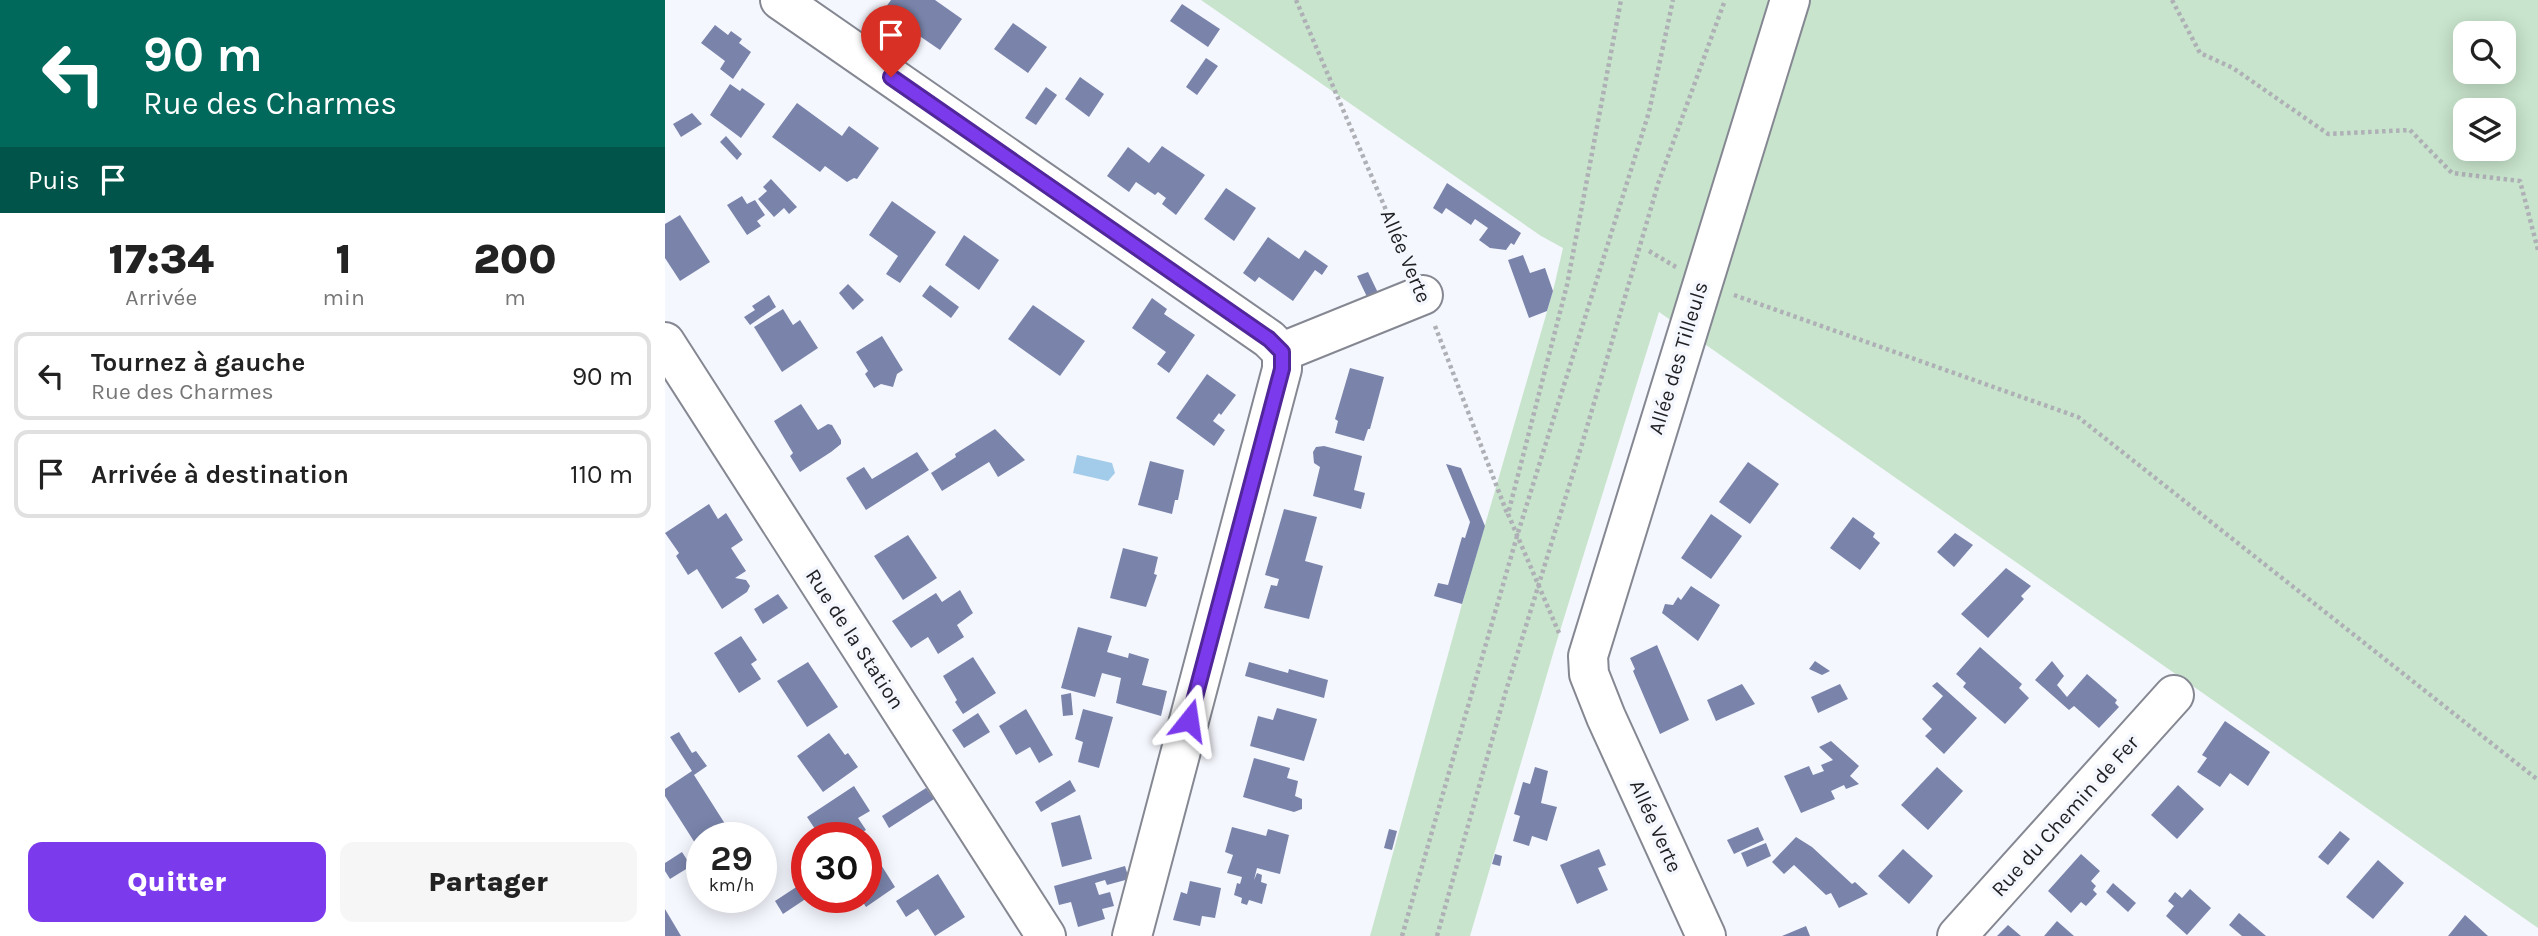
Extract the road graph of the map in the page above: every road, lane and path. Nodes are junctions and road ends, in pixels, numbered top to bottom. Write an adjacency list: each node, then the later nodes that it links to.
1 (780, 0): 13 (street)
2 (1296, 0): 11 (path, Allée Verte)
3 (1621, 0): 14 (path)
4 (1673, 0): 15 (path)
5 (1725, 0): 16 (path)
6 (1790, 0): 10 (street, Allée des Tilleuls)
7 (2172, 0): 8 (path)
8 (2538, 250)
9 (1649, 251): 10 (path)
10 (1702, 283): 17 (street, Allée des Tilleuls); 20 (path)
11 (1423, 295): 13 (street); 14 (path, Allée Verte)
12 (665, 342): 21 (street, Rue de la Station)
13 (1282, 352): 22 (street)
14 (1508, 514): 15 (path, Allée Verte)
15 (1517, 536): 16 (path, Allée Verte); 23 (path)
16 (1538, 588): 17 (path, Allée Verte); 24 (path)
17 (1588, 665): 19 (street, Allée des Tilleuls)
18 (2174, 695): 26 (street, Rue du Chemin de Fer)
19 (1606, 717): 25 (street, Allée Verte)
20 (2538, 780)
21 (1045, 936)
22 (1132, 936)
23 (1402, 936)
24 (1437, 936)
25 (1706, 936)
26 (1957, 936)

